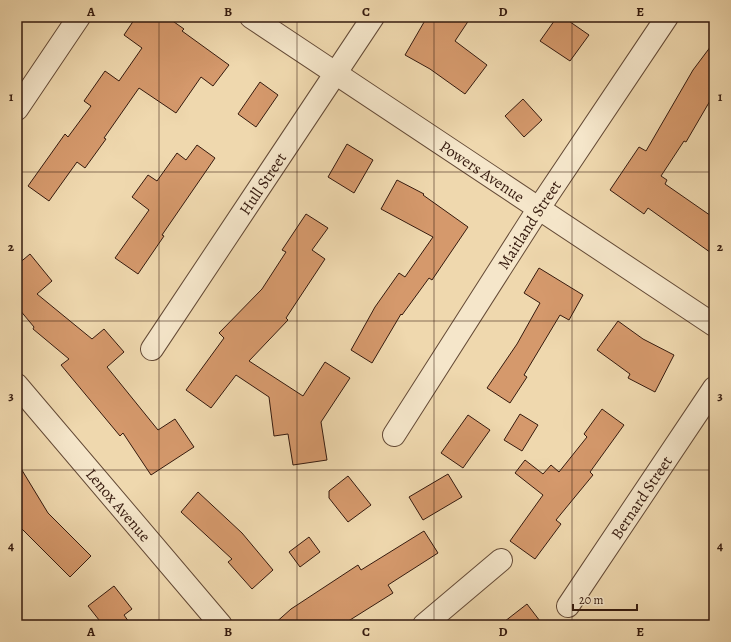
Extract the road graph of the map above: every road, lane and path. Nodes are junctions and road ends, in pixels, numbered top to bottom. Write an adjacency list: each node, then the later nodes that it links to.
1 (79, 17): 6 (street)
2 (252, 17): 5 (street, Powers Avenue)
3 (373, 17): 5 (street, Hull Street)
4 (667, 17): 7 (street, Maitland Street)
5 (335, 72): 7 (street, Powers Avenue); 9 (street, Hull Street)
6 (17, 109)
7 (540, 208): 8 (street, Powers Avenue); 12 (street, Maitland Street)
8 (714, 324)
9 (152, 349)
10 (17, 385): 15 (street, Lenox Avenue)
11 (714, 388): 14 (street, Bernard Street)
12 (394, 434)
13 (500, 560): 16 (street)
14 (568, 606)
15 (221, 625)
16 (424, 625)

